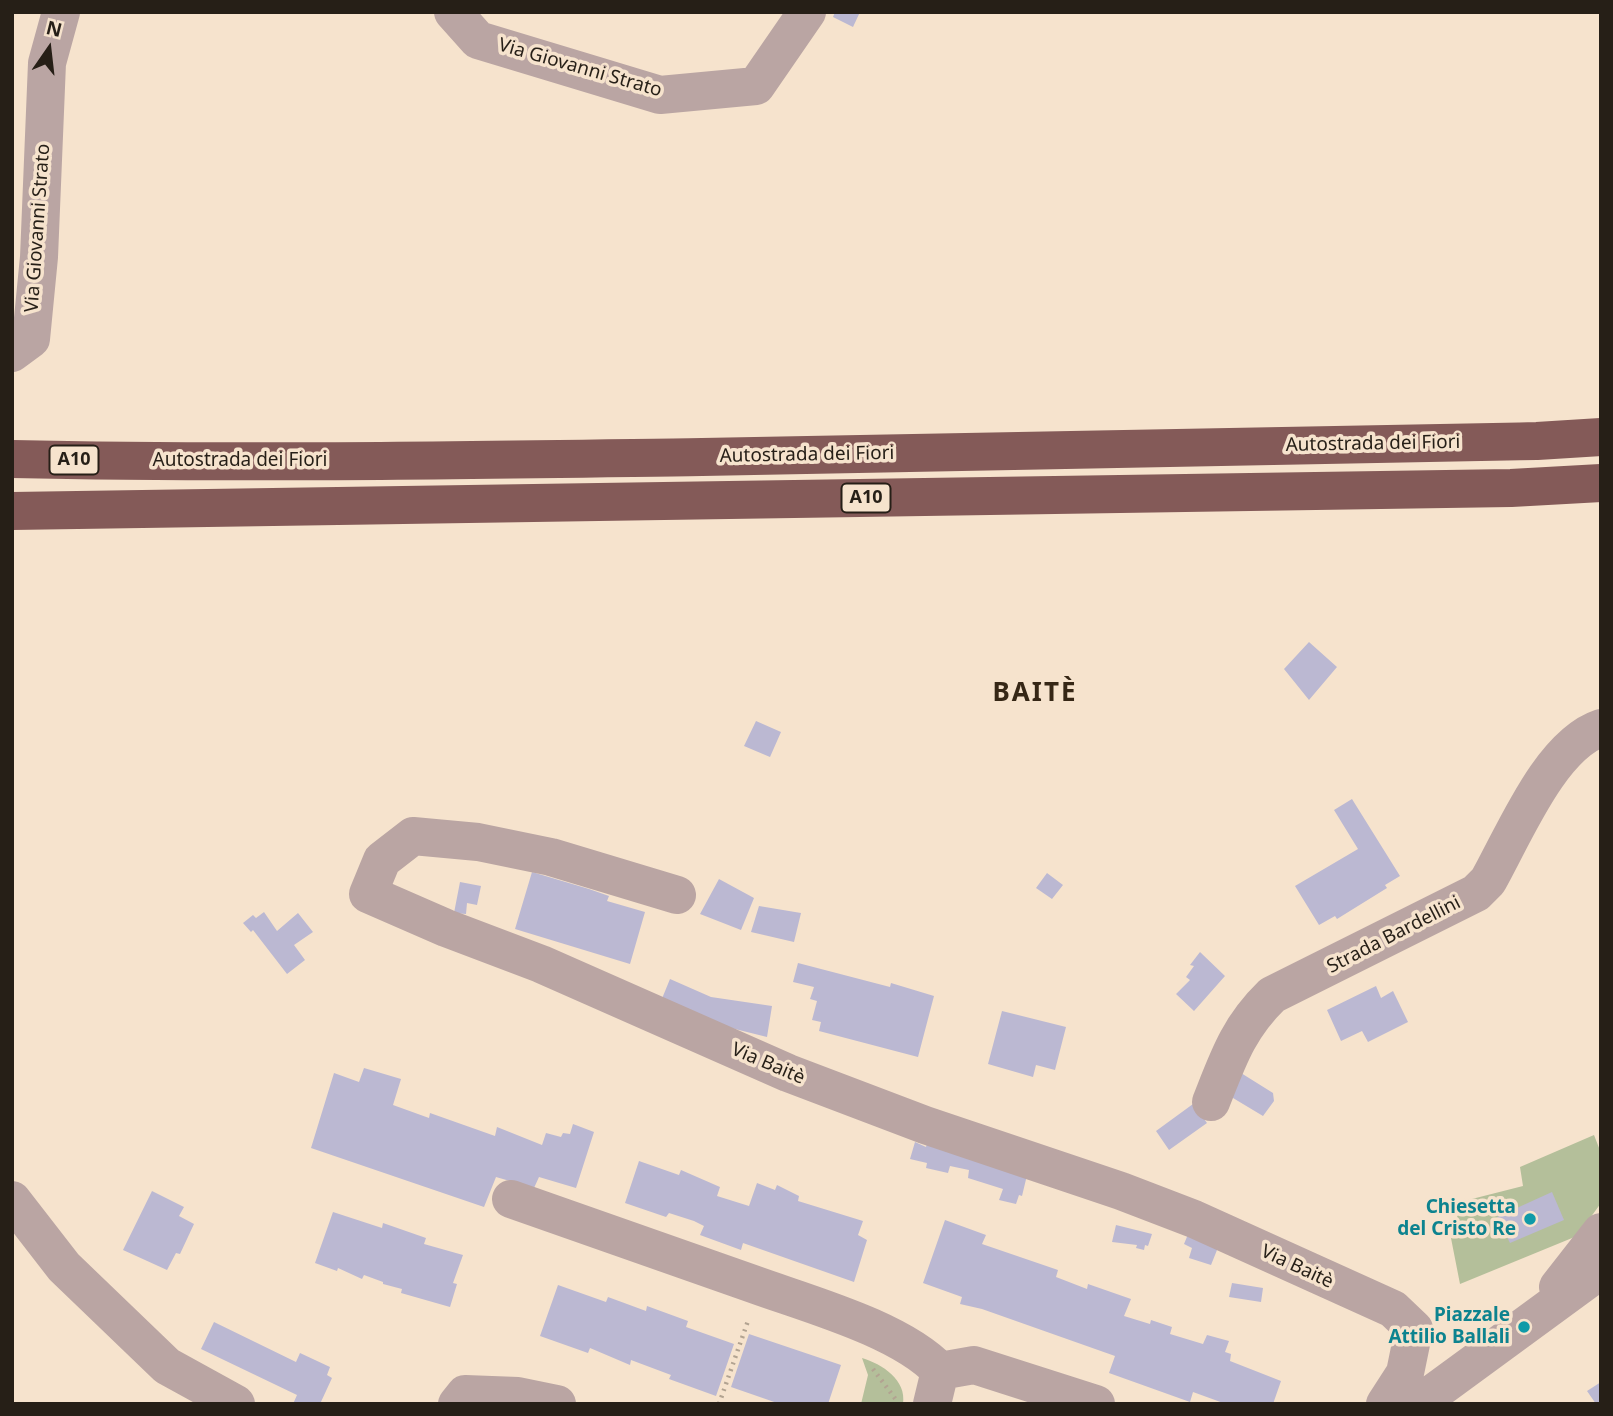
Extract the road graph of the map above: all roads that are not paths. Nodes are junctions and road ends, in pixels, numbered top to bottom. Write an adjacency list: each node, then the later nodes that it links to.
1 (61, 12): 4 (street, Via Giovanni Strato)
2 (453, 12): 3 (street, Via Giovanni Strato)
3 (807, 12)
4 (12, 353)
5 (1601, 437): 6 (highway, Autostrada dei Fiori / A10)
6 (12, 459)
7 (1601, 483): 8 (highway, A10)
8 (12, 511)
9 (1601, 728): 11 (street, Strada Bardellini)
10 (677, 895): 22 (street, Via Baitè)
11 (1211, 1102)
12 (511, 1199): 17 (street)
13 (12, 1200): 18 (street)
14 (1601, 1232): 16 (street)
15 (1601, 1270): 16 (street)
16 (1532, 1323): 23 (street)
17 (936, 1387): 21 (street)
18 (236, 1404)
19 (457, 1404): 20 (street)
20 (557, 1404)
21 (1096, 1404)
22 (1385, 1404)
23 (1418, 1404)

